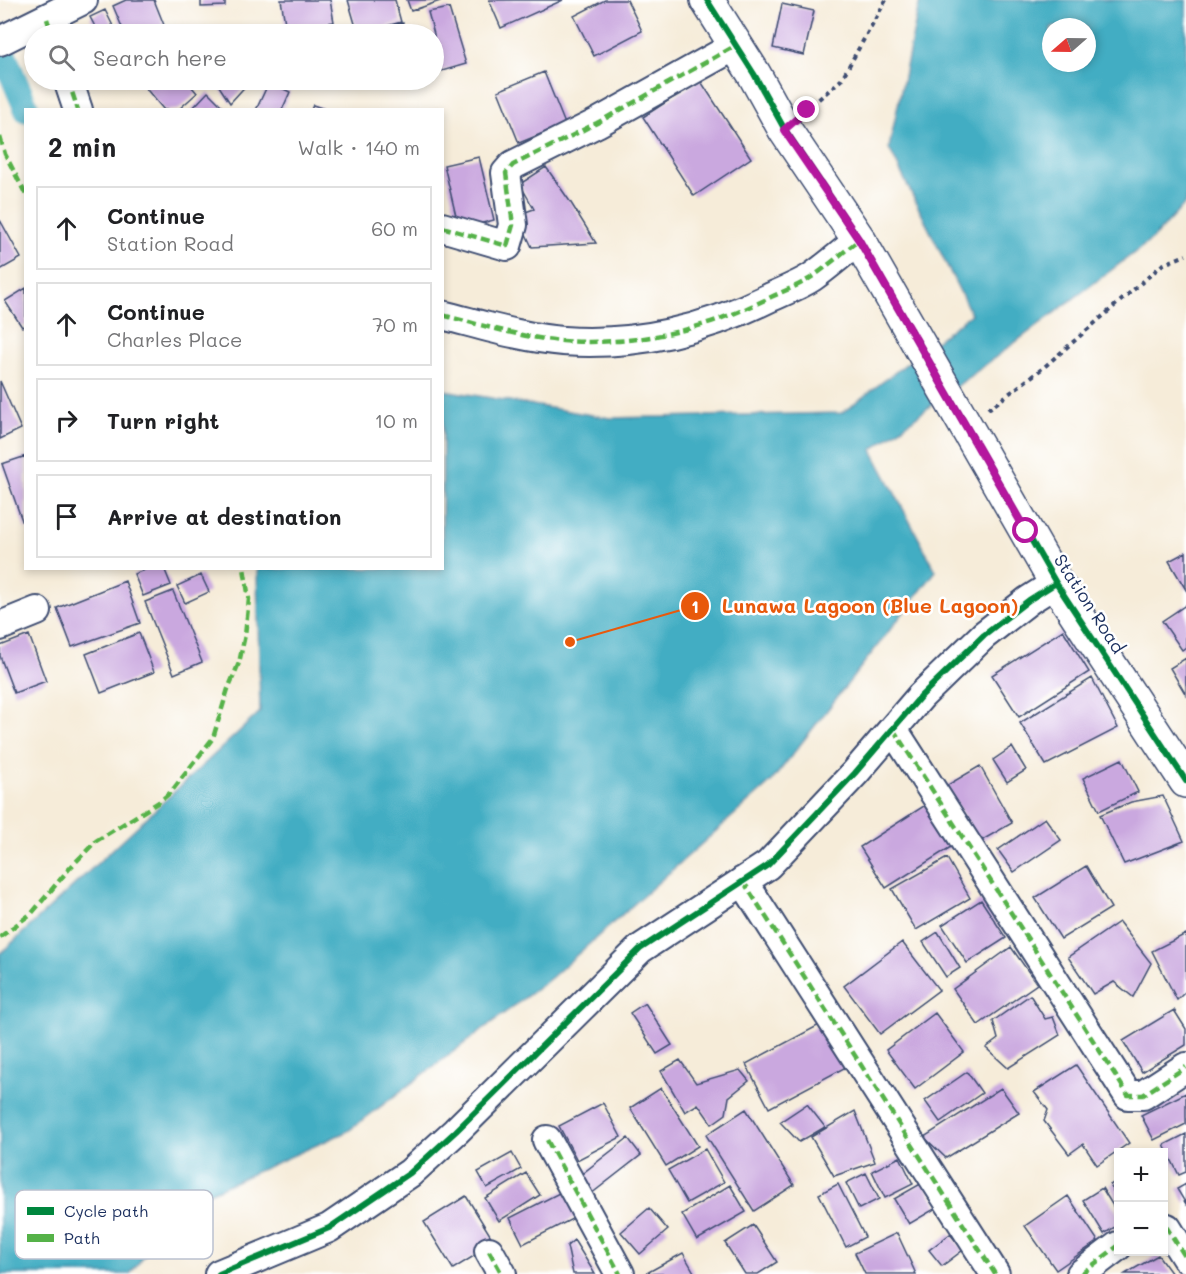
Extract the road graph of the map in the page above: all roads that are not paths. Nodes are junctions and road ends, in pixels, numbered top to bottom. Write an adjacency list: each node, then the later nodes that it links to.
1 (83, 0): 3 (street)
2 (707, 0): 6 (street, Station Road)
3 (47, 24)
4 (24, 33): 5 (street)
5 (0, 41)
6 (735, 46): 9 (street); 10 (street, Station Road)
7 (71, 90): 8 (street)
8 (77, 108)
9 (444, 228)
10 (859, 240): 11 (street); 12 (street, Station Road)
11 (444, 315)
12 (1056, 583): 15 (street); 16 (street, Station Road)
13 (37, 611): 14 (street)
14 (0, 626)
15 (893, 729): 17 (street); 18 (street)
16 (1186, 781)
17 (743, 881): 23 (street); 25 (street)
18 (1186, 1067)
19 (547, 1140): 24 (street)
20 (1168, 1230): 22 (street)
21 (1114, 1250): 26 (street)
22 (1186, 1258)
23 (219, 1274)
24 (620, 1274)
25 (995, 1274)
26 (1081, 1274)

